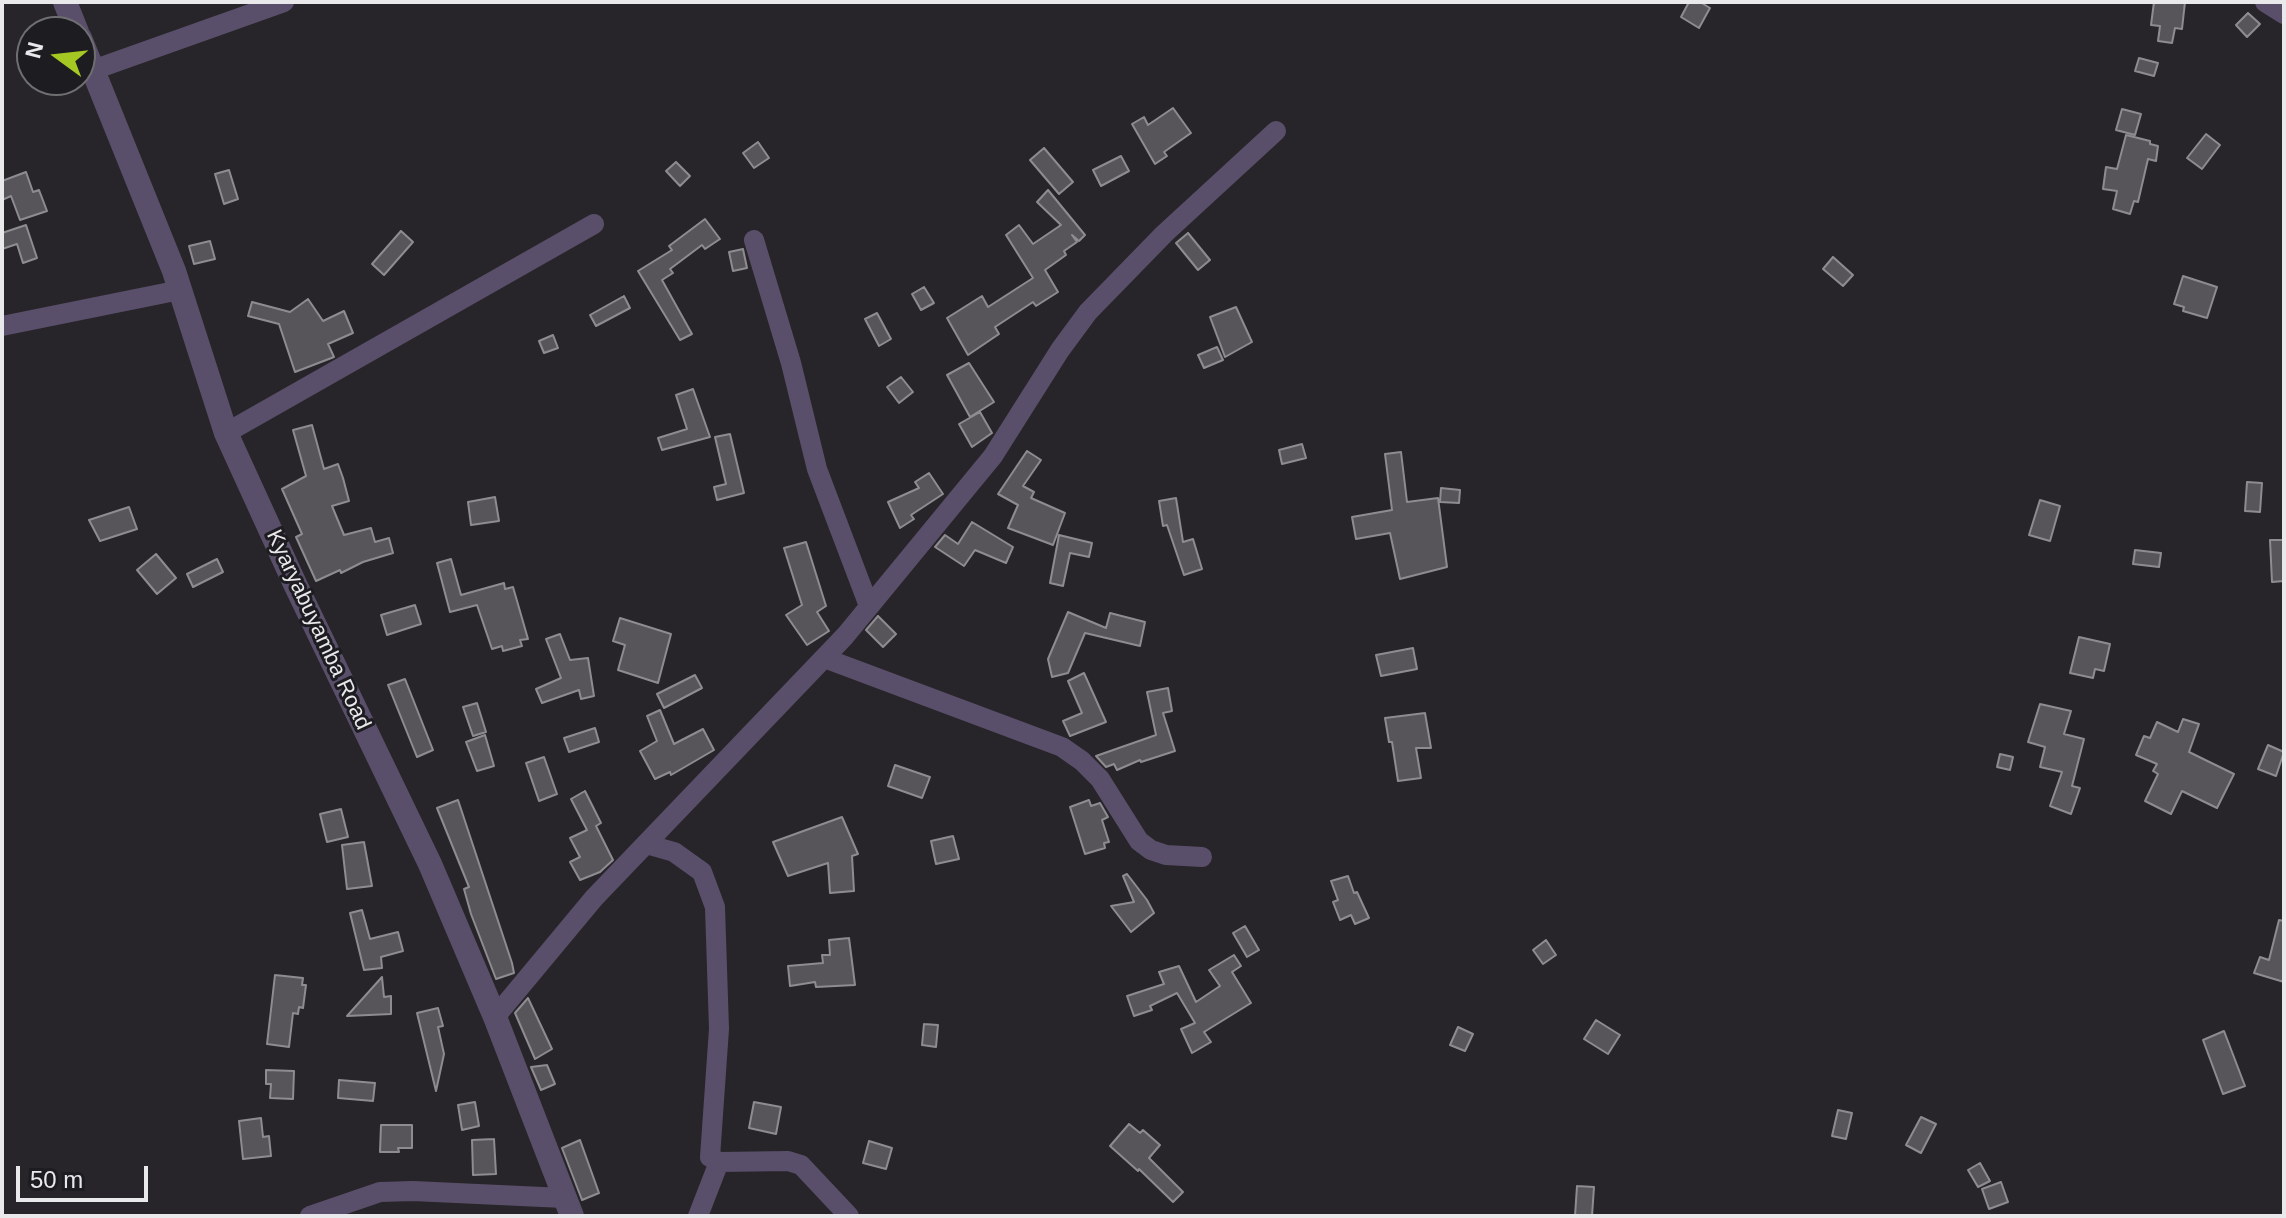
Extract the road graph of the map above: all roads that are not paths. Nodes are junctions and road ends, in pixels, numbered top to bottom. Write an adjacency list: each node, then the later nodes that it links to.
1 (284, 2): 4 (street)
2 (2265, 2): 3 (street)
3 (2284, 14)
4 (96, 69)
5 (96, 78): 9 (street, Kyaryabuyamba Road)
6 (1276, 131): 12 (street)
7 (594, 224): 11 (street)
8 (754, 240): 12 (street)
9 (180, 290): 10 (street); 11 (street, Kyaryabuyamba Road)
10 (2, 326)
11 (226, 433): 16 (street, Kyaryabuyamba Road)
12 (869, 606): 13 (street)
13 (824, 658): 14 (street); 15 (street)
14 (646, 844): 16 (street); 17 (street)
15 (1202, 857)
16 (495, 1017): 18 (street, Kyaryabuyamba Road)
17 (719, 1162): 20 (street); 21 (street)
18 (568, 1207): 19 (street)
19 (310, 1216)
20 (698, 1216)
21 (849, 1216)

